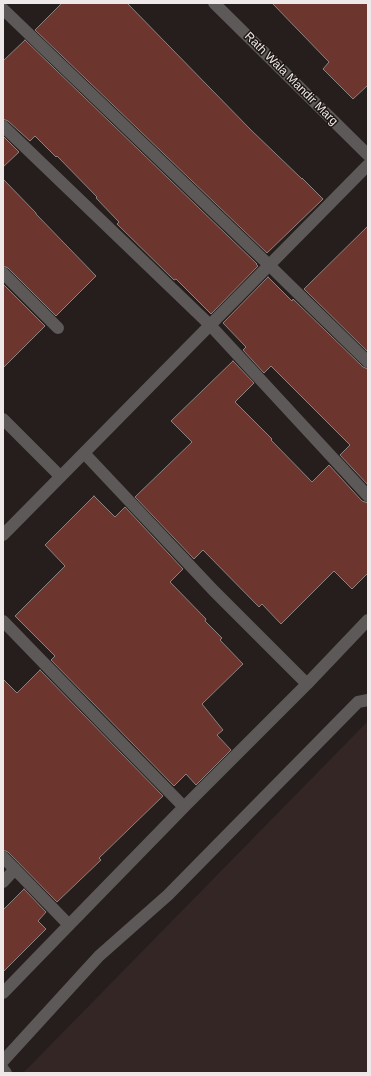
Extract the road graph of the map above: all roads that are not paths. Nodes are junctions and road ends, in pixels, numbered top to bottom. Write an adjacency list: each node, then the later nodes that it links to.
1 (214, 3): 4 (street, Rath Wala Mandir Marg)
2 (3, 9): 6 (street)
3 (3, 126): 8 (street)
4 (368, 155)
5 (368, 165): 6 (street)
6 (269, 265): 8 (street); 10 (street)
7 (3, 273): 9 (street)
8 (210, 325): 12 (street); 14 (street)
9 (58, 328)
10 (368, 362)
11 (3, 419): 13 (street)
12 (84, 453): 13 (street); 18 (street)
13 (60, 476): 15 (street)
14 (368, 496)
15 (3, 535)
16 (368, 620): 18 (street)
17 (3, 621): 20 (street)
18 (307, 684): 20 (street)
19 (368, 700): 26 (street)
20 (184, 806): 24 (street)
21 (3, 858): 22 (street)
22 (15, 869): 23 (street); 24 (street)
23 (3, 882)
24 (69, 925): 25 (street)
25 (3, 993)
26 (3, 1062)
27 (3, 1069): 28 (street)
28 (6, 1073)

